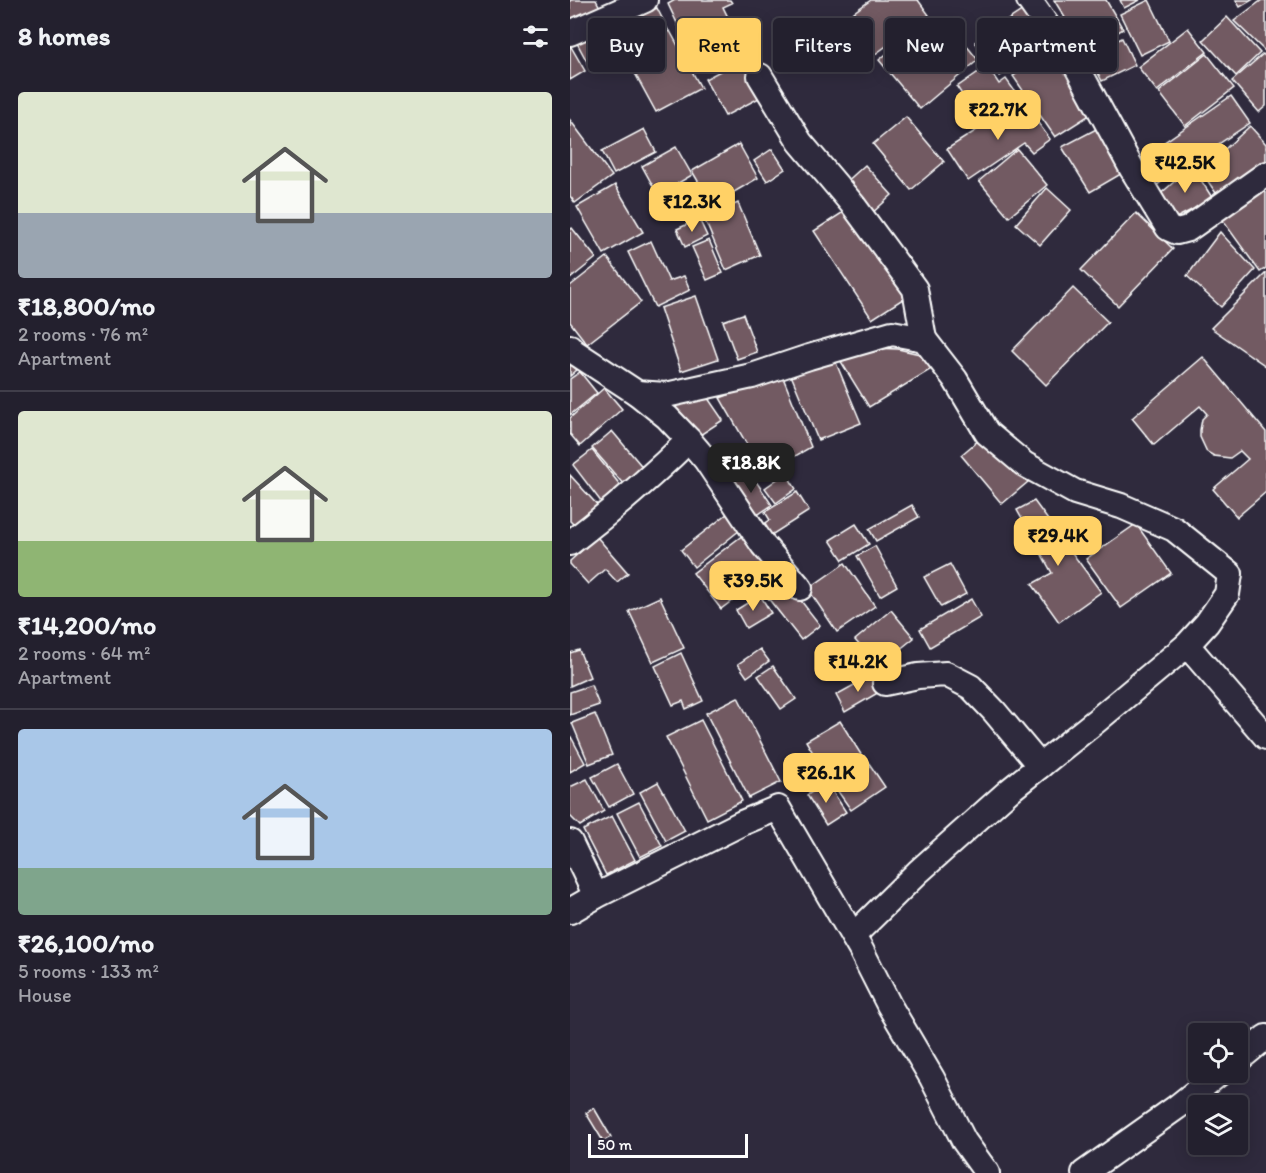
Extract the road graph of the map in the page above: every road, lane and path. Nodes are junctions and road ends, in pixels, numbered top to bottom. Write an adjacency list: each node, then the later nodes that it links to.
1 (645, 0): 3 (street)
2 (1029, 0): 5 (street)
3 (570, 33)
4 (760, 76): 6 (street)
5 (1266, 174)
6 (924, 339): 8 (street); 12 (street)
7 (570, 347): 8 (street)
8 (637, 393): 9 (street)
9 (689, 440): 10 (street); 11 (street)
10 (570, 543)
11 (800, 588)
12 (1187, 645): 14 (street); 15 (street)
13 (885, 683): 15 (street)
14 (1266, 737)
15 (1040, 766): 19 (street)
16 (570, 842): 17 (street)
17 (596, 896): 18 (street); 19 (street)
18 (570, 911)
19 (853, 936): 23 (street)
20 (1266, 1037): 21 (street)
21 (1248, 1052)
22 (1207, 1083): 24 (street)
23 (987, 1173)
24 (1084, 1173)

